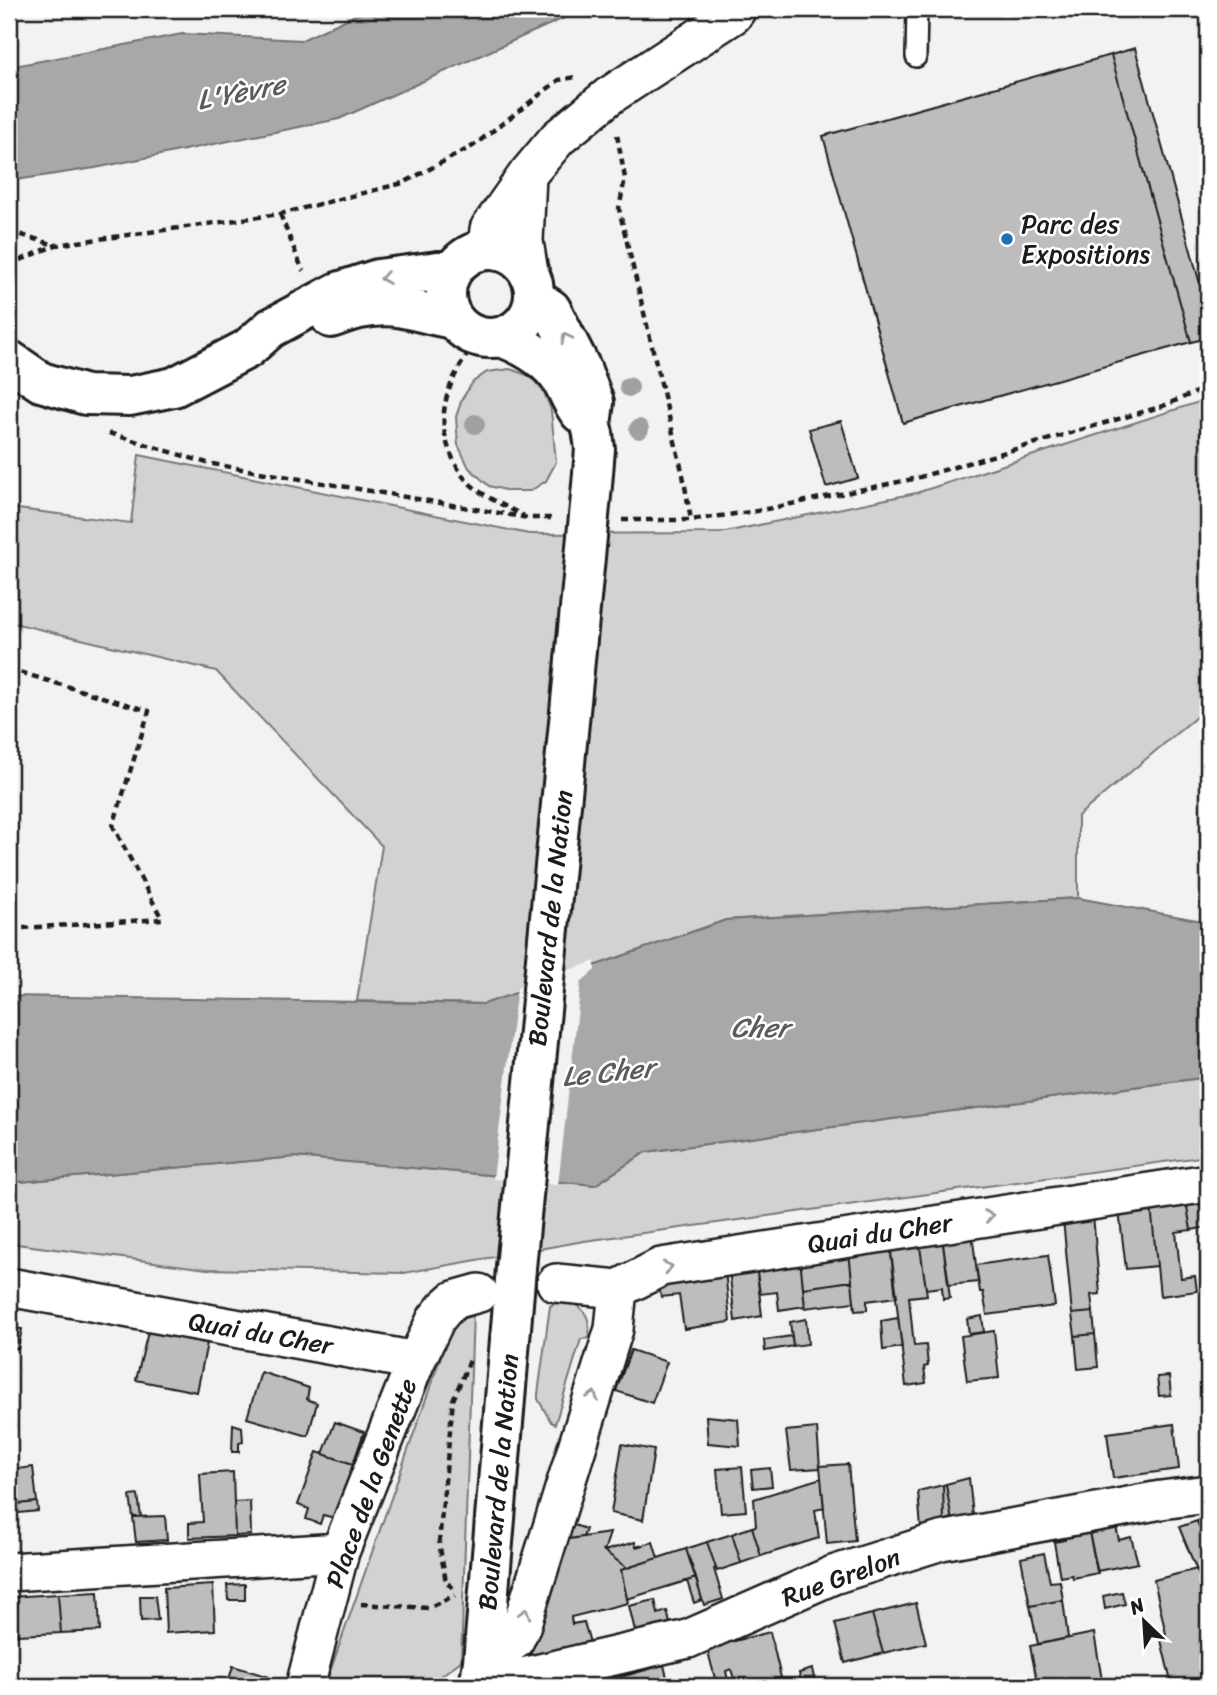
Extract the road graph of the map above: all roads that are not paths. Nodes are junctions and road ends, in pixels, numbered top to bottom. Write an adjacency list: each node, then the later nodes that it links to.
1 (737, 9): 4 (street)
2 (917, 9): 3 (lane)
3 (916, 57)
4 (527, 175): 5 (street); 7 (street)
5 (487, 250): 6 (main road); 7 (main road)
6 (453, 269): 8 (main road); 10 (main road, one-way to 10)
7 (532, 286): 9 (main road); 12 (main road, Boulevard de la Nation, one-way to 7)
8 (453, 318): 9 (main road); 10 (main road)
9 (501, 337): 12 (main road)
10 (247, 349): 11 (main road)
11 (9, 360)
12 (592, 429): 22 (main road, Boulevard de la Nation, bridge)
13 (1208, 1182): 16 (street, Quai du Cher, one-way to 13)
14 (556, 1283): 16 (street)
15 (9, 1287): 18 (street, Quai du Cher)
16 (618, 1289): 22 (street, Boulevard de la Nation, one-way to 16)
17 (480, 1293): 18 (street)
18 (416, 1361): 20 (street, Place de la Genette)
19 (1208, 1494): 22 (street, Rue Grelon)
20 (340, 1552): 21 (street); 23 (street, Place de la Genette)
21 (9, 1572)
22 (481, 1676)
23 (305, 1686)

